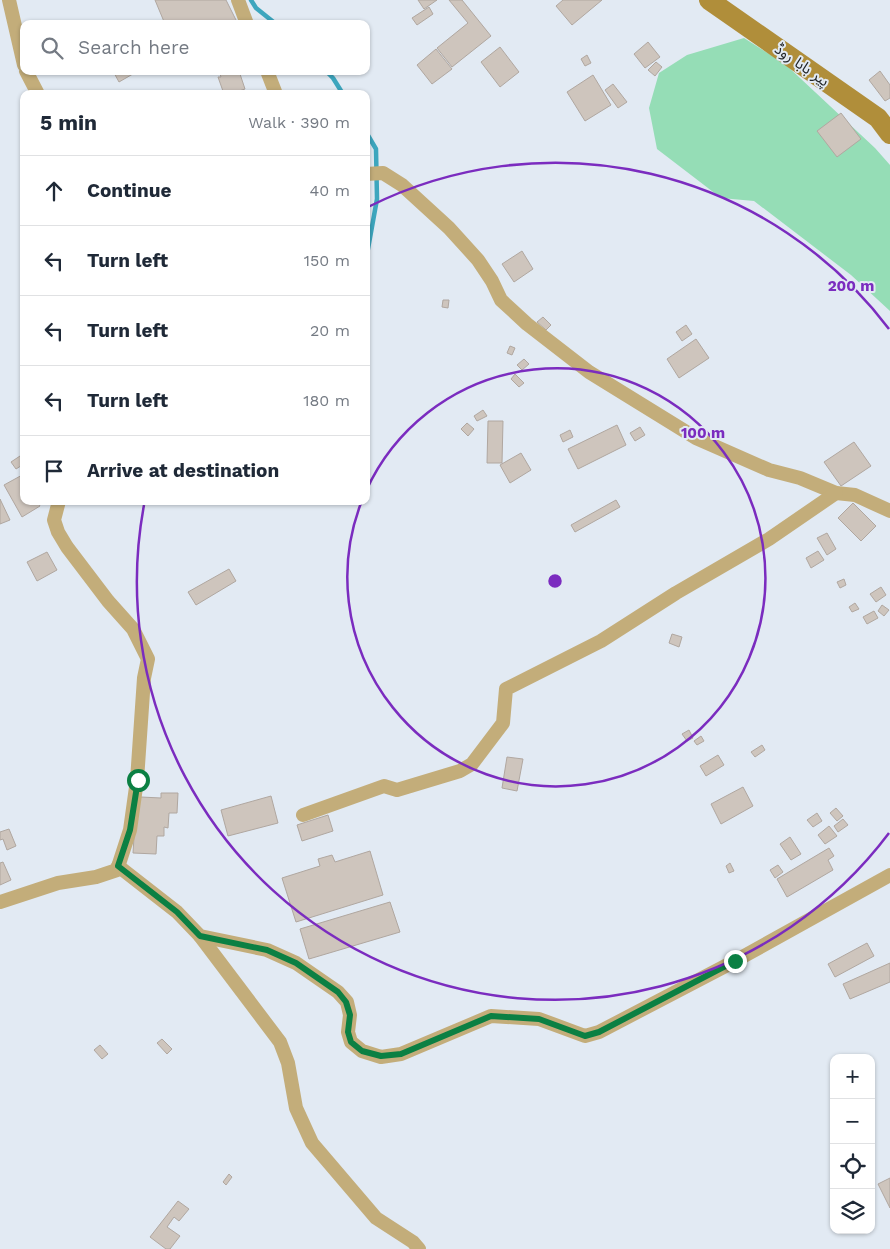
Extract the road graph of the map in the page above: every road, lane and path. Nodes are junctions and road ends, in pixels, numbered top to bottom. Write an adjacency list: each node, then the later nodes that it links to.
1 (9, 0): 5 (street)
2 (238, 0): 4 (street)
3 (709, 0): 10 (main road, پیر بابا روڈ)
4 (246, 20)
5 (20, 48)
6 (28, 75): 8 (street)
7 (269, 75): 9 (street)
8 (36, 90)
9 (274, 90)
10 (890, 134)
11 (370, 174): 12 (street)
12 (836, 493): 14 (street); 15 (street)
13 (58, 505): 16 (street)
14 (890, 512)
15 (303, 815)
16 (118, 866): 18 (street); 19 (street)
17 (890, 875): 19 (street)
18 (0, 902)
19 (200, 936): 20 (street)
20 (419, 1249)

